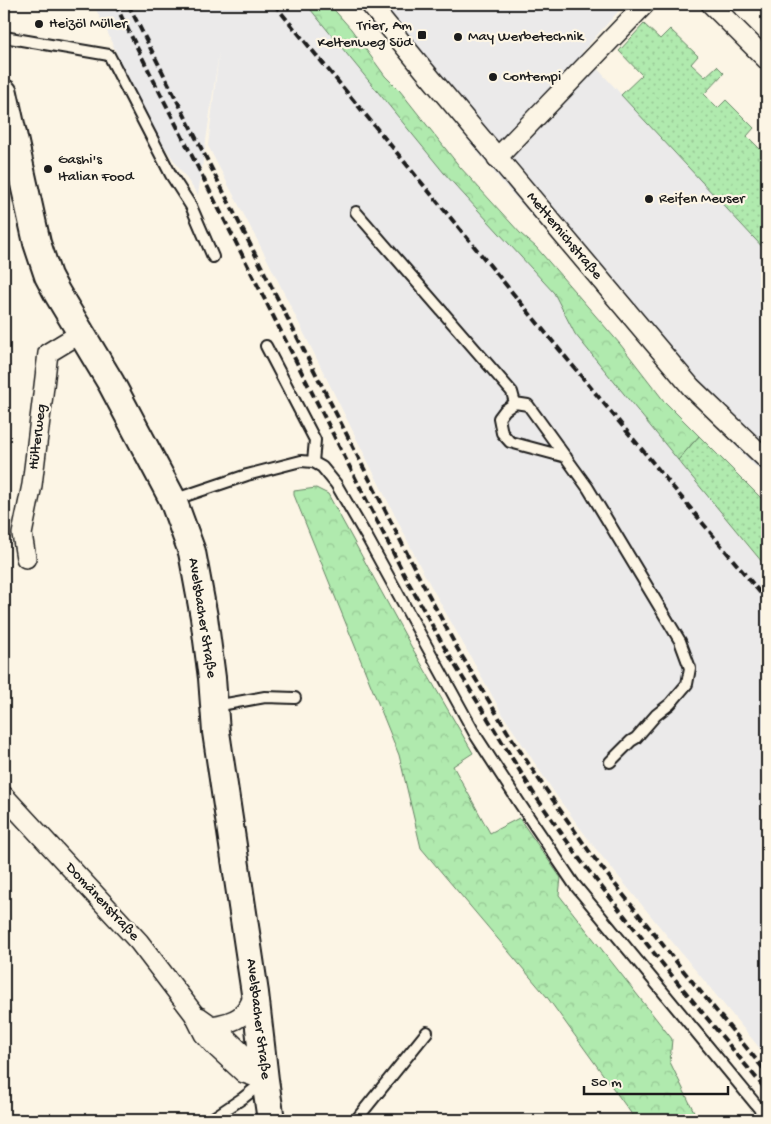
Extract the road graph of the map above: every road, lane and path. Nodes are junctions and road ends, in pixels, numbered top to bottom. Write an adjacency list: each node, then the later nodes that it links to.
1 (370, 4): 7 (street, Metternichstraße)
2 (645, 4): 7 (street)
3 (711, 4): 5 (street)
4 (4, 37): 9 (lane)
5 (767, 60)
6 (5, 101): 10 (main road, Avelsbacher Straße)
7 (497, 158): 13 (street, Metternichstraße)
8 (356, 212): 12 (lane)
9 (213, 257)
10 (81, 333): 16 (main road, Avelsbacher Straße); 17 (street, Hülterweg)
11 (266, 346): 15 (lane)
12 (515, 403): 14 (lane); 14 (lane)
13 (764, 452)
14 (566, 457): 20 (lane)
15 (313, 462): 16 (lane); 27 (lane)
16 (173, 500): 19 (main road, Avelsbacher Straße)
17 (26, 558)
18 (295, 698): 19 (lane)
19 (214, 706): 22 (main road, Avelsbacher Straße)
20 (610, 762)
21 (4, 796): 23 (street, Domänenstraße)
22 (255, 993): 24 (street); 26 (main road, Avelsbacher Straße)
23 (194, 1014): 24 (street, Domänenstraße); 26 (street, Domänenstraße)
24 (212, 1026): 26 (street, Domänenstraße)
25 (427, 1032): 30 (lane)
26 (265, 1080): 28 (lane); 29 (main road, Avelsbacher Straße)
27 (767, 1118)
28 (210, 1120)
29 (271, 1120)
30 (356, 1120)

